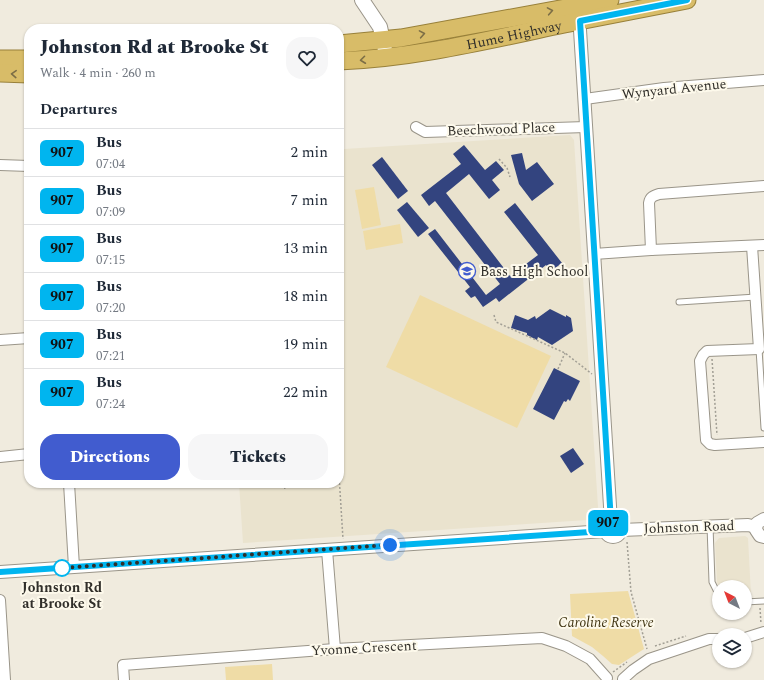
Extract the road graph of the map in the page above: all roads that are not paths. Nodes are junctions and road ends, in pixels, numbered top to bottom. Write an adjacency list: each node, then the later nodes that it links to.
1 (362, 0): 5 (main road)
2 (610, 0): 4 (highway, Hume Highway)
3 (687, 0): 4 (highway, Hume Highway)
4 (579, 14): 5 (highway, Hume Highway, one-way to 4); 7 (highway, Hume Highway); 14 (street)
5 (384, 40): 6 (highway, Hume Highway); 7 (main road)
6 (344, 44)
7 (386, 57): 10 (highway, Hume Highway, one-way to 10)
8 (0, 59): 9 (highway)
9 (24, 59)
10 (344, 61)
11 (0, 73): 12 (highway, one-way to 11)
12 (24, 74)
13 (764, 80): 14 (street, Wynyard Avenue)
14 (585, 99): 15 (street)
15 (586, 126): 16 (street, Beechwood Place); 23 (street)
16 (416, 127)
17 (0, 165): 18 (street)
18 (24, 166)
19 (764, 186): 22 (street)
20 (764, 245): 21 (street)
21 (752, 246): 22 (street); 24 (street)
22 (651, 250): 23 (street)
23 (594, 254): 35 (street)
24 (756, 296): 25 (lane); 28 (street)
25 (679, 302)
26 (24, 338): 27 (street)
27 (0, 340)
28 (762, 348): 29 (lane); 30 (street)
29 (764, 428)
30 (764, 442)
31 (24, 455): 32 (street)
32 (0, 457)
33 (69, 488): 39 (street)
34 (760, 522): 36 (street, Johnston Road); 37 (street)
35 (608, 526): 36 (street, Johnston Road); 38 (street)
36 (710, 526): 41 (lane)
37 (764, 537)
38 (327, 550): 39 (street); 48 (street)
39 (74, 567): 40 (street)
40 (0, 572)
41 (712, 582)
42 (0, 600): 51 (street)
43 (752, 601): 44 (lane)
44 (764, 601)
45 (763, 635): 47 (street)
46 (712, 639): 50 (street)
47 (752, 640)
48 (335, 649): 49 (street, Yvonne Crescent); 52 (street, Yvonne Crescent)
49 (606, 679): 50 (street)
50 (624, 679)
51 (6, 680)
52 (124, 680)

